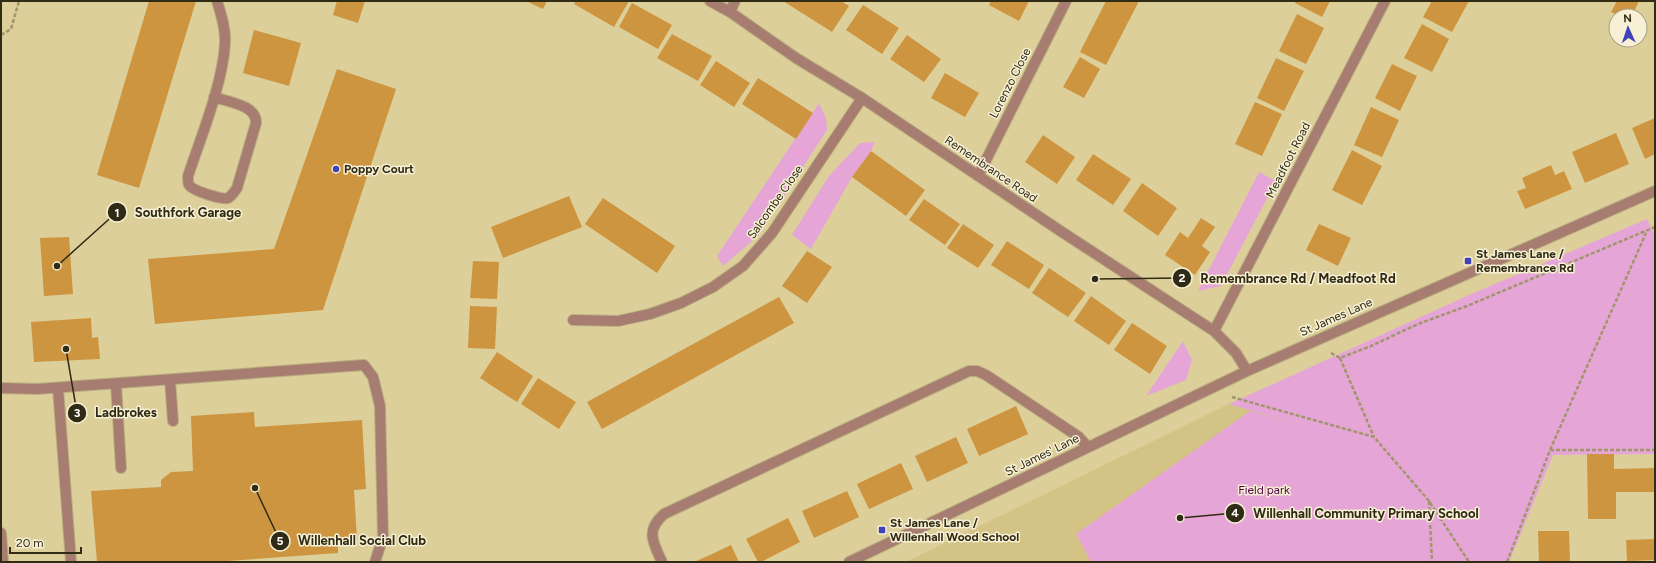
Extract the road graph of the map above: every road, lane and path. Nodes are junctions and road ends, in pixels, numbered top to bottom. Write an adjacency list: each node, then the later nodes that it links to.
1 (19, 1): 8 (path)
2 (217, 1): 9 (street)
3 (710, 1): 7 (street, Remembrance Road)
4 (735, 1): 7 (street)
5 (1066, 1): 11 (street, Lorenzo Close)
6 (1385, 1): 16 (street, Meadfoot Road)
7 (730, 12): 10 (street, Remembrance Road)
8 (1, 35)
9 (214, 97): 9 (street)
10 (862, 98): 11 (street, Remembrance Road); 15 (street, Salcombe Close)
11 (978, 176): 16 (street, Remembrance Road)
12 (1655, 191): 17 (street, St James Lane)
13 (1655, 228): 14 (path)
14 (1646, 232): 18 (path); 28 (path)
15 (573, 320)
16 (1214, 331): 19 (street, Remembrance Road)
17 (1311, 342): 18 (path); 19 (street, St James Lane)
18 (1340, 358): 26 (path)
19 (1247, 371): 24 (street, St James' Lane)
20 (170, 380): 21 (street); 25 (street); 35 (street)
21 (116, 384): 23 (street); 30 (street)
22 (1, 388): 23 (street)
23 (58, 388): 34 (street)
24 (1206, 390): 26 (path); 27 (street, St James' Lane)
25 (173, 421)
26 (1374, 437): 31 (path)
27 (1088, 447): 36 (street); 37 (street, St James' Lane)
28 (1550, 450): 29 (path); 40 (path)
29 (1655, 450)
30 (121, 468)
31 (1429, 501): 38 (path); 39 (path)
32 (1, 533): 33 (street)
33 (4, 562)
34 (71, 562)
35 (375, 562)
36 (662, 562)
37 (849, 562)
38 (1432, 562)
39 (1469, 562)
40 (1506, 562)

